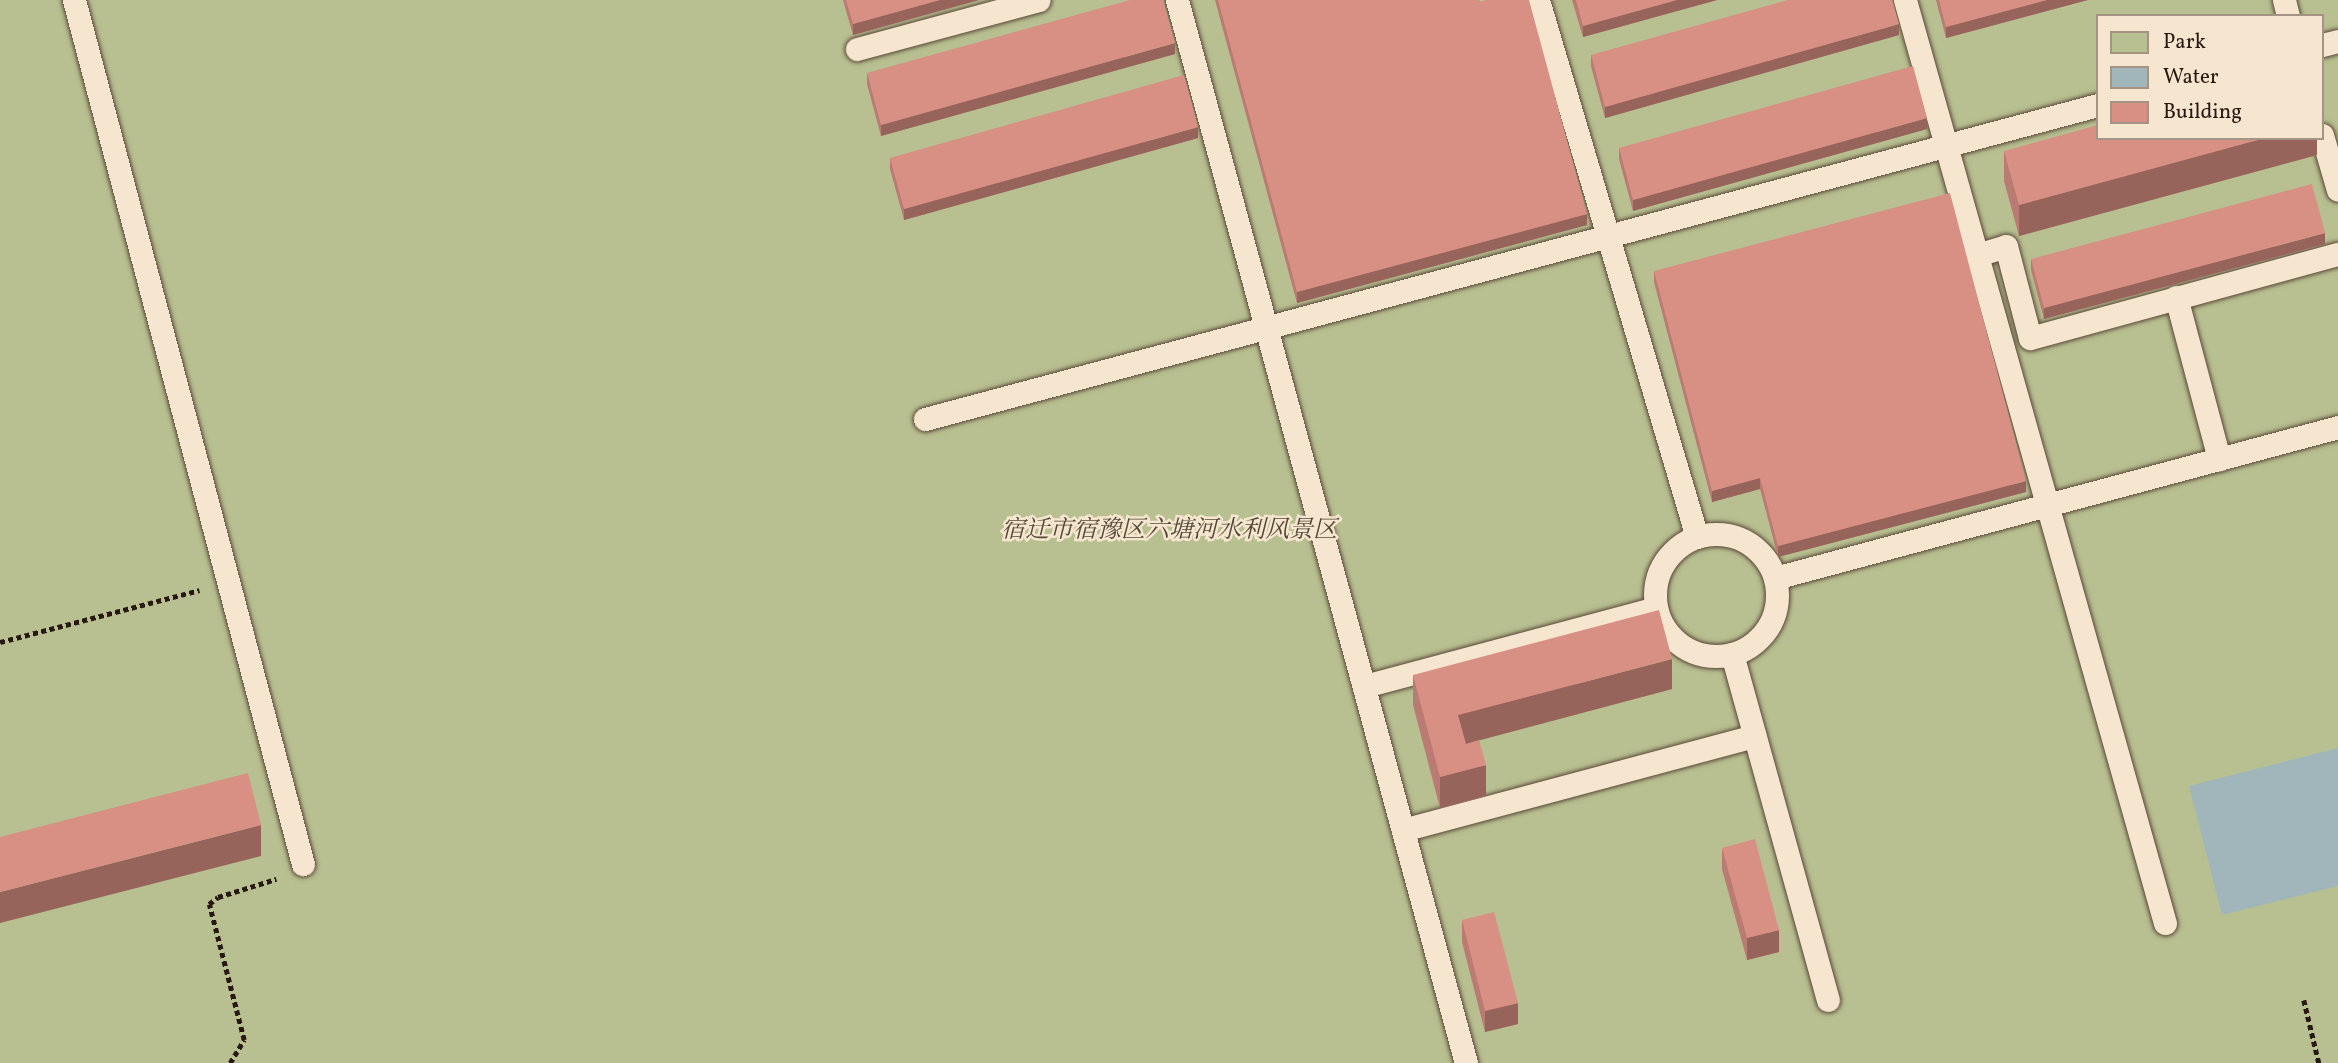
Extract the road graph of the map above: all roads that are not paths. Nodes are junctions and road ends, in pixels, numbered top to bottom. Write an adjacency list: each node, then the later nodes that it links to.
1 (74, 0): 27 (lane)
2 (1038, 0): 6 (lane)
3 (1177, 0): 15 (lane)
4 (1538, 0): 11 (lane)
5 (1905, 0): 9 (lane)
6 (857, 49)
7 (2096, 106): 9 (lane)
8 (2323, 140): 10 (lane)
9 (1946, 146): 11 (lane); 12 (lane)
10 (2338, 190)
11 (1608, 236): 15 (lane); 20 (lane)
12 (1977, 254): 14 (lane); 19 (lane)
13 (2338, 254): 14 (lane)
14 (2176, 297): 18 (lane)
15 (1267, 328): 16 (lane); 24 (lane)
16 (925, 419)
17 (2338, 427): 18 (lane)
18 (2219, 458): 19 (lane)
19 (2048, 505): 21 (lane); 28 (lane)
20 (1697, 537): 21 (lane); 22 (lane)
21 (1775, 578): 23 (lane)
22 (1656, 608): 23 (lane); 24 (lane)
23 (1732, 654): 25 (lane)
24 (1365, 686): 26 (lane)
25 (1755, 736): 26 (lane); 29 (lane)
26 (1403, 830): 30 (lane)
27 (303, 864)
28 (2165, 923)
29 (1828, 1000)
30 (1466, 1063)

